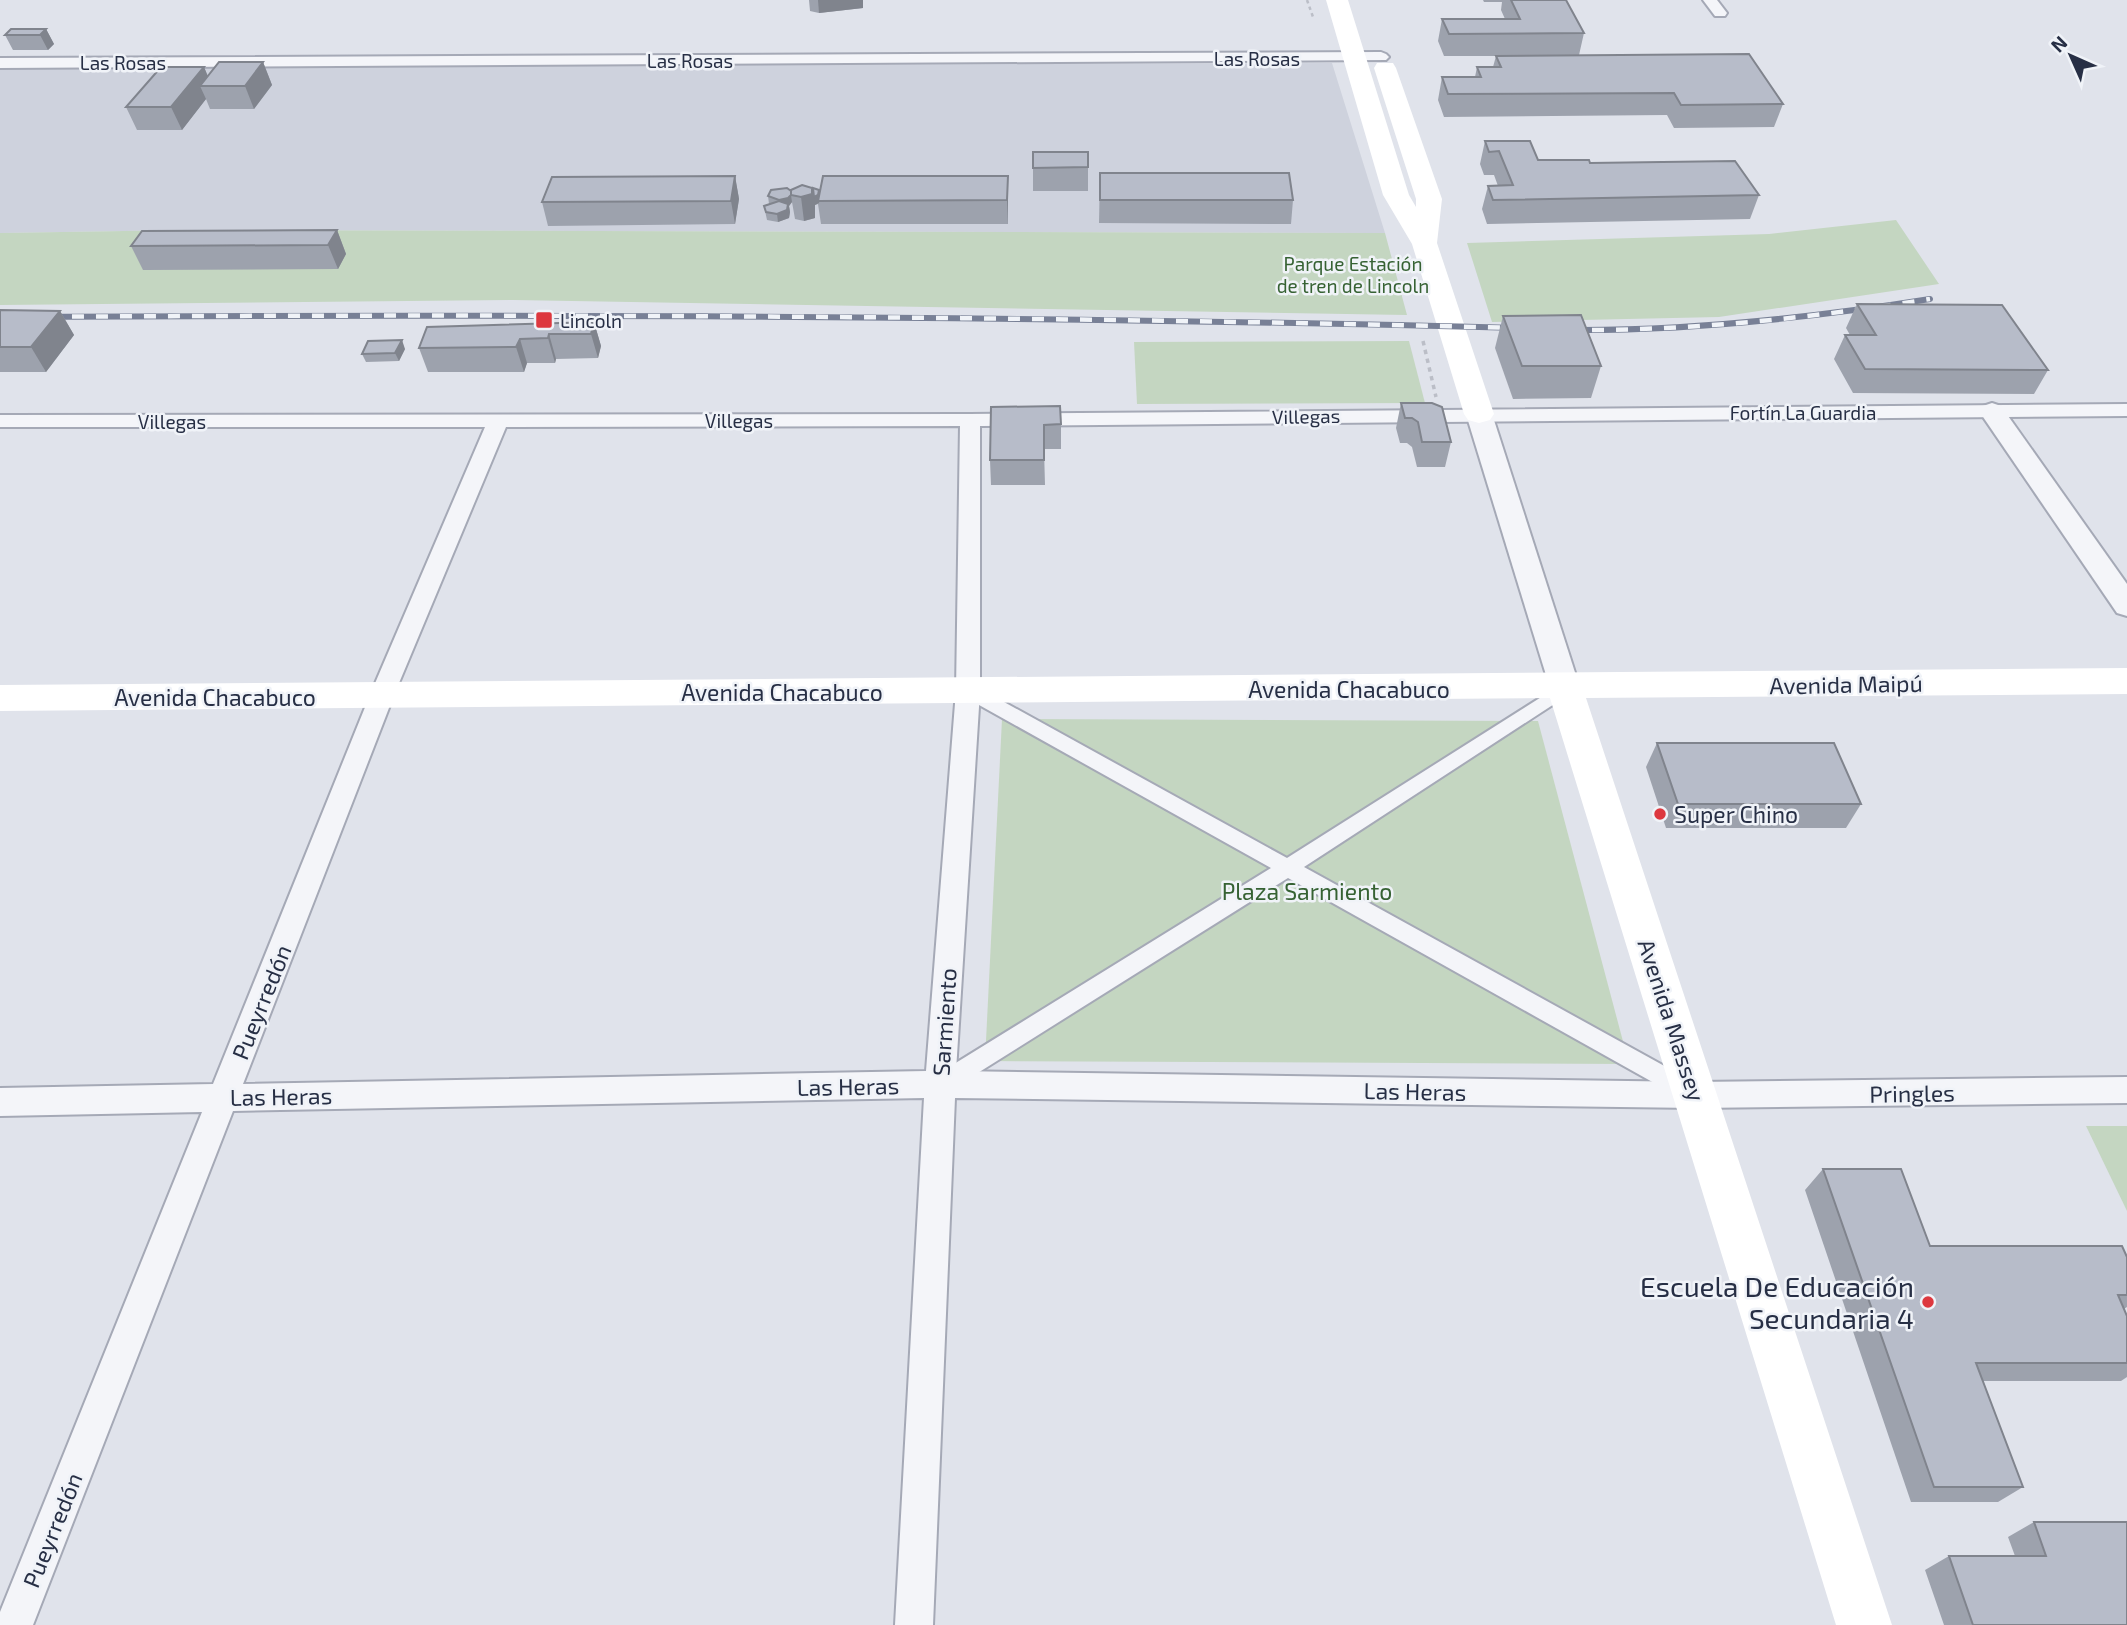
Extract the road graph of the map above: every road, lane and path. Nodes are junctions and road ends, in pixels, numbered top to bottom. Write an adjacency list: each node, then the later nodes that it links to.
1 (1337, 0): 6 (main road)
2 (1710, 0): 3 (street)
3 (1720, 13)
4 (1373, 34): 5 (main road)
5 (1381, 57): 6 (street, Las Rosas); 8 (main road)
6 (1355, 58): 7 (street, Las Rosas); 8 (main road)
7 (0, 62)
8 (1425, 244): 11 (main road)
9 (2127, 410): 10 (street, Fortín La Guardia)
10 (2000, 411): 11 (street, Fortín La Guardia); 15 (street); 16 (street)
11 (1479, 414): 12 (street, Villegas); 18 (street, Avenida Massey)
12 (970, 420): 14 (street, Villegas); 19 (street, Sarmiento)
13 (0, 421): 14 (street, Villegas)
14 (498, 421): 20 (street, Pueyrredón)
15 (2127, 584)
16 (2127, 606)
17 (2127, 681): 18 (main road, Avenida Maipú)
18 (1565, 688): 19 (main road, Avenida Chacabuco); 22 (street); 25 (main road, Avenida Massey)
19 (968, 691): 20 (main road, Avenida Chacabuco); 22 (street); 23 (street, Sarmiento)
20 (382, 695): 21 (main road, Avenida Chacabuco); 26 (street, Pueyrredón)
21 (0, 698)
22 (1287, 867): 23 (street); 25 (street)
23 (940, 1084): 25 (street, Las Heras); 26 (street, Las Heras); 29 (street, Sarmiento)
24 (2127, 1090): 25 (street, Pringles)
25 (1696, 1095): 30 (main road, Avenida Massey)
26 (224, 1097): 27 (street, Las Heras); 28 (street, Pueyrredón)
27 (0, 1102)
28 (15, 1625)
29 (914, 1625)
30 (1864, 1625)

